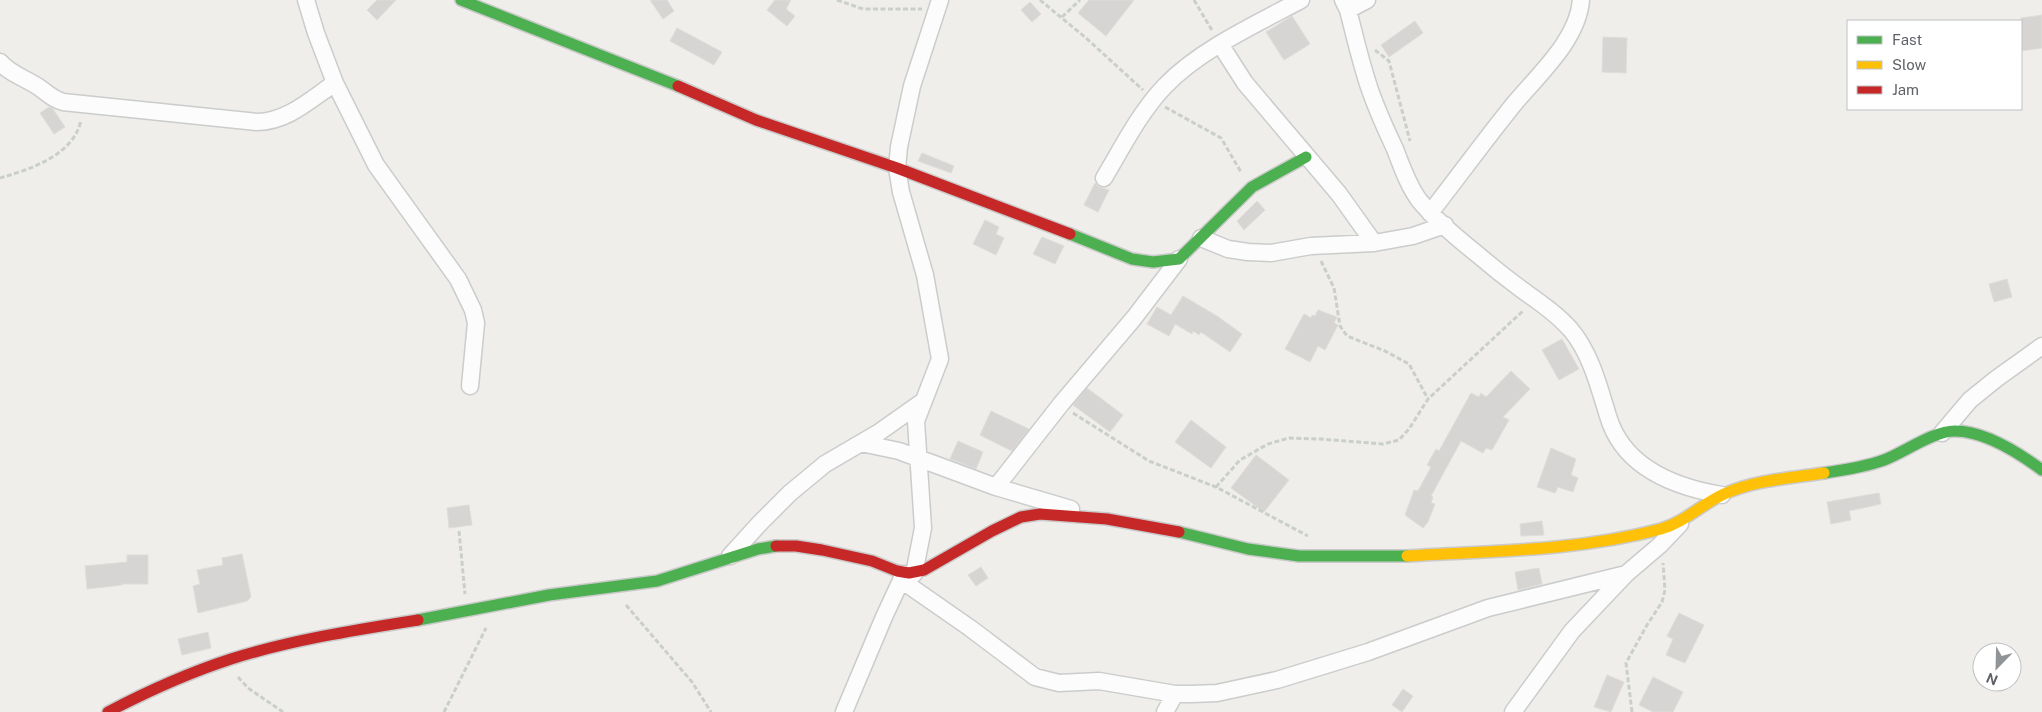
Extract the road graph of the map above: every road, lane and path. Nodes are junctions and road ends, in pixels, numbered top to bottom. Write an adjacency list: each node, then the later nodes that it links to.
1 (306, 0): 16 (street)
2 (461, 0): 21 (street)
3 (837, 0): 10 (path)
4 (1040, 0): 12 (path)
5 (1080, 0): 12 (path)
6 (1194, 0): 13 (path)
7 (1301, 0): 13 (street)
8 (1367, 0): 11 (street)
9 (1581, 0): 25 (street)
10 (938, 4): 21 (street)
11 (1346, 5): 14 (street)
12 (1062, 17): 17 (path)
13 (1220, 44): 17 (street); 20 (street)
14 (1357, 45): 19 (path); 25 (street)
15 (0, 62): 18 (street)
16 (335, 83): 18 (street); 33 (street)
17 (1154, 99): 23 (street); 24 (path)
18 (84, 104): 22 (path)
19 (1411, 149)
20 (1306, 156): 24 (street); 28 (street)
21 (897, 168): 30 (street); 35 (street)
22 (0, 178)
23 (1104, 178)
24 (1252, 187): 27 (street)
25 (1430, 213): 26 (street)
26 (1445, 225): 28 (street); 31 (street)
27 (1201, 238): 29 (street); 30 (street)
28 (1374, 243): 29 (street)
29 (1311, 246): 34 (path)
30 (1179, 259): 36 (street)
31 (1535, 299): 34 (path); 43 (street)
32 (2042, 346): 37 (street)
33 (470, 386)
34 (1428, 399): 42 (path)
35 (922, 402): 38 (street); 39 (street)
36 (1061, 404): 41 (street); 42 (path)
37 (1942, 433): 40 (street); 43 (street)
38 (862, 443): 39 (street); 49 (street)
39 (919, 458): 41 (street); 51 (street)
40 (2042, 470)
41 (996, 487): 44 (street)
42 (1216, 488): 47 (path)
43 (1722, 495): 45 (street)
44 (1107, 519): 45 (street); 51 (street)
45 (1684, 519): 48 (street)
46 (459, 531): 54 (path)
47 (1313, 538)
48 (1660, 545): 50 (street); 64 (path)
49 (728, 558): 51 (street); 52 (street)
50 (1626, 574): 56 (street); 63 (street)
51 (906, 576): 56 (street); 61 (street)
52 (612, 589): 53 (street); 60 (path)
53 (498, 605): 54 (street); 59 (path)
54 (467, 612): 55 (street)
55 (224, 662): 57 (street); 58 (path)
56 (1175, 694): 62 (street)
57 (108, 712)
58 (284, 712)
59 (444, 712)
60 (711, 712)
61 (844, 712)
62 (1165, 712)
63 (1513, 712)
64 (1632, 712)

